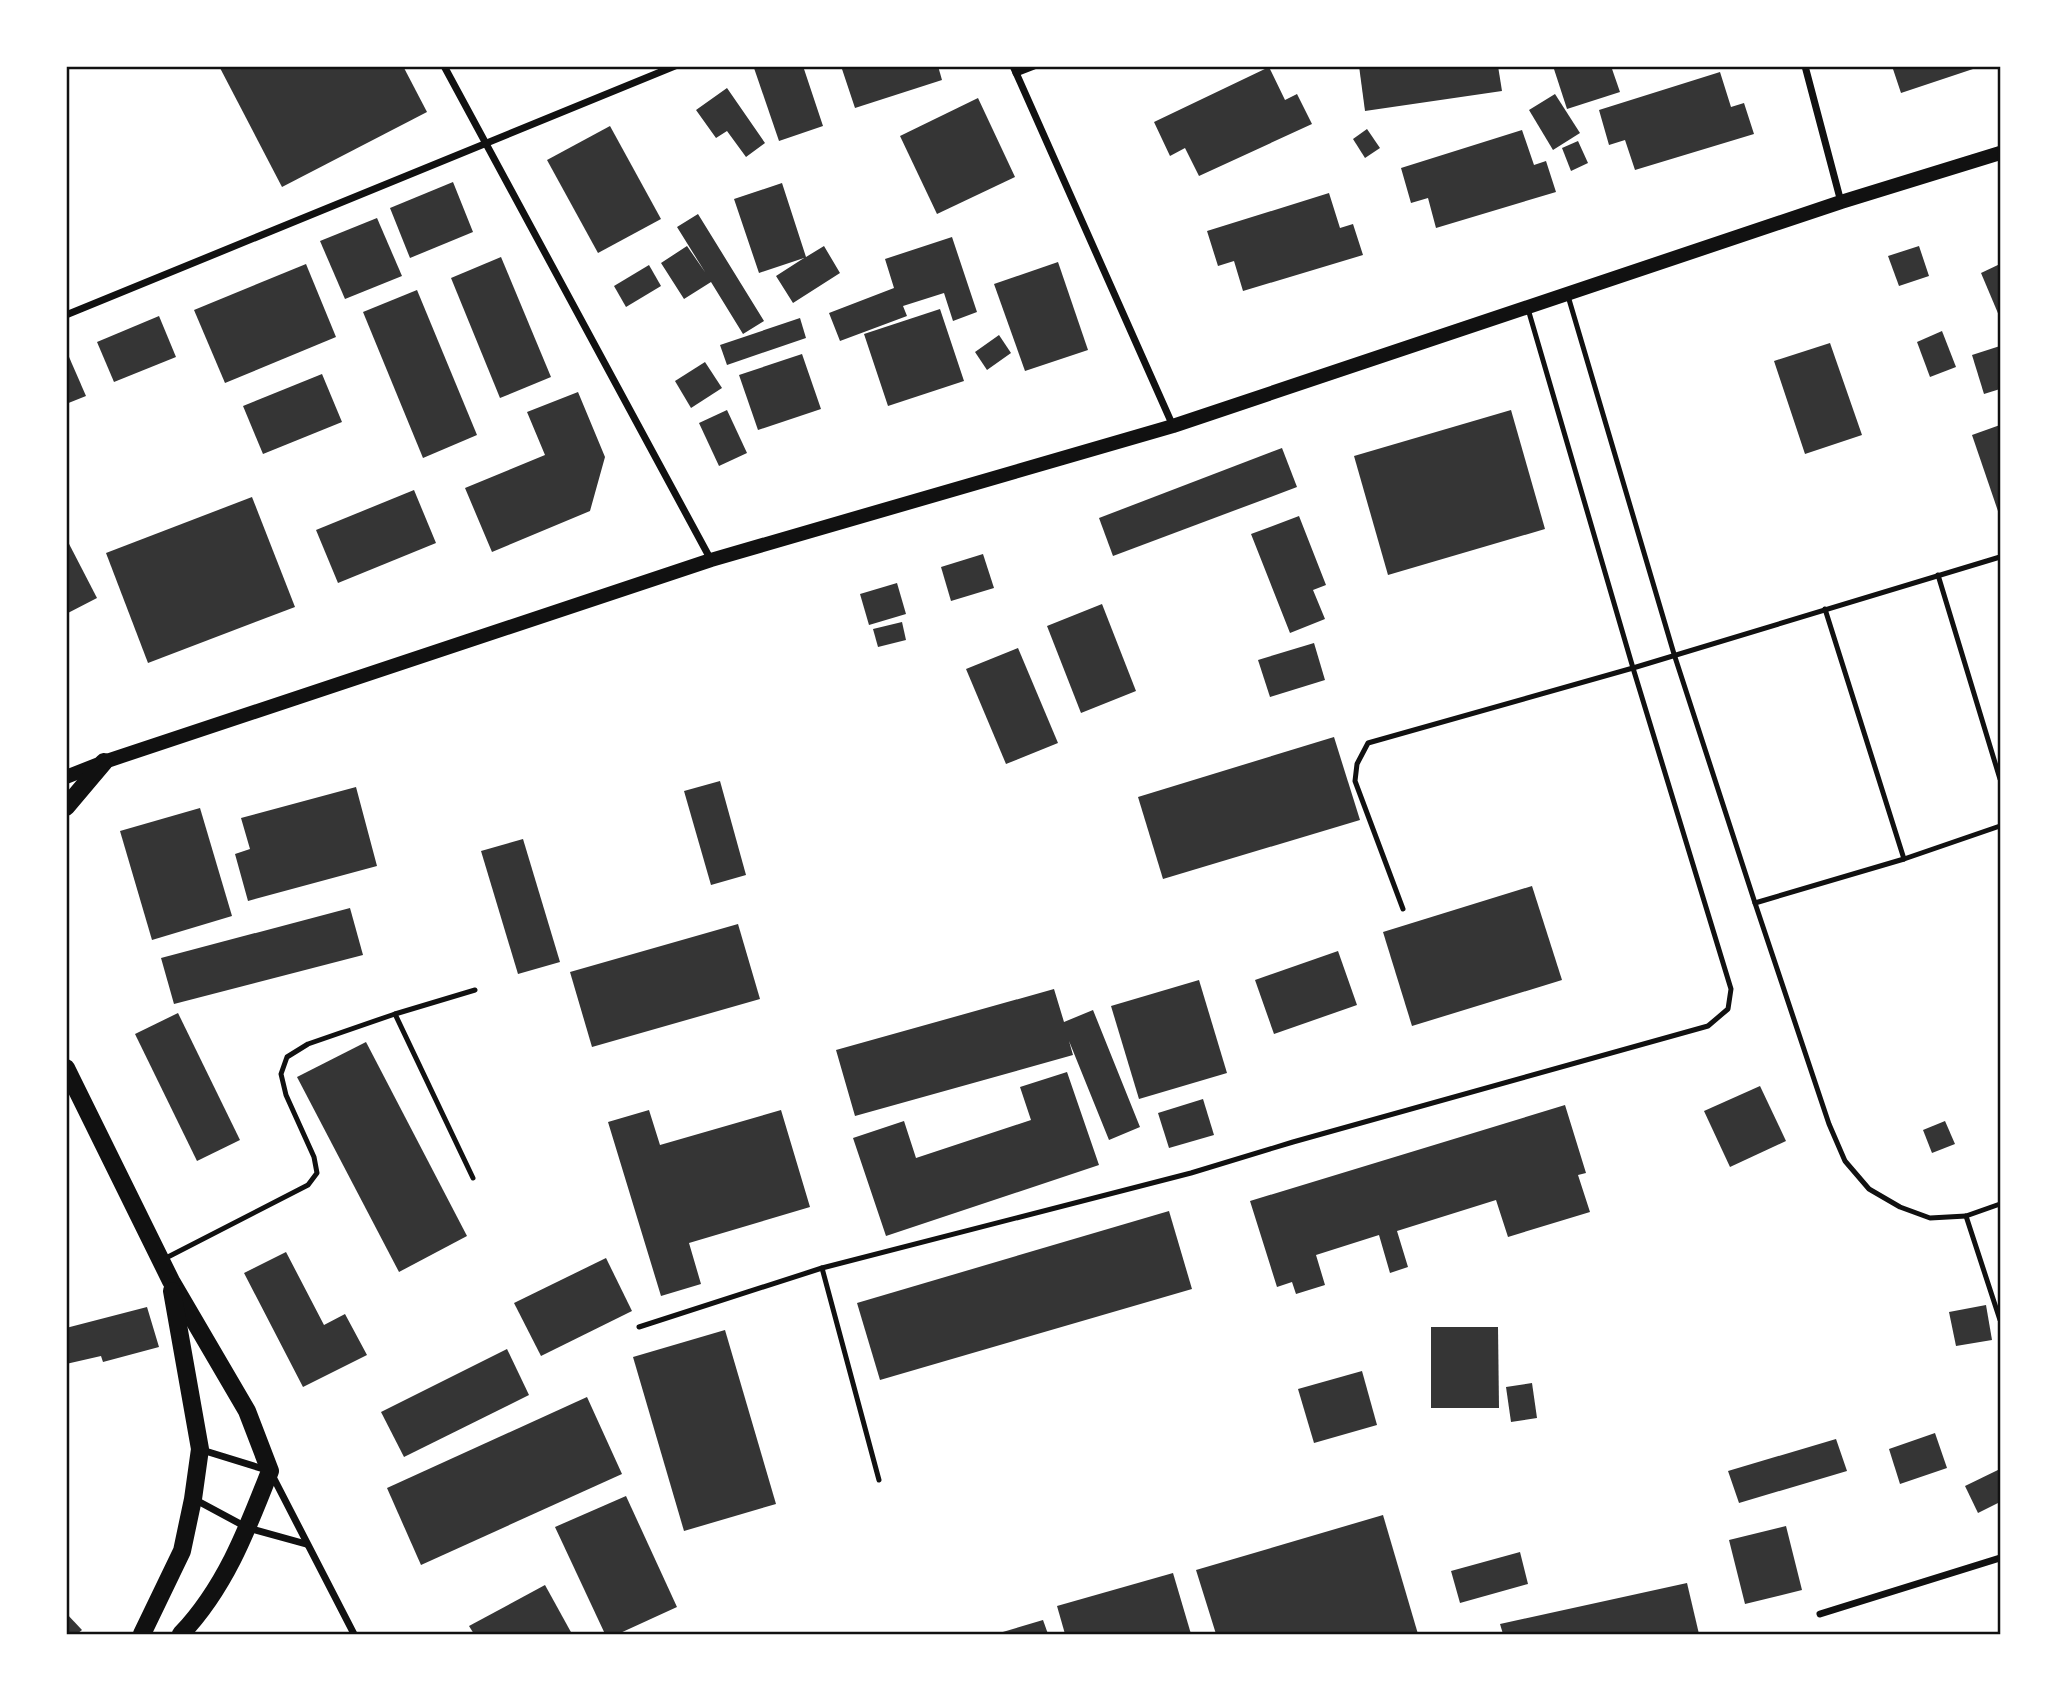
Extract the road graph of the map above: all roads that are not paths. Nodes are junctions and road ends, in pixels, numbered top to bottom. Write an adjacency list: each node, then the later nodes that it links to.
1 (444, 66): 6 (street)
2 (675, 66): 6 (street)
3 (1034, 66): 5 (street)
4 (1805, 66): 8 (street)
5 (1015, 70): 12 (street)
6 (485, 143): 11 (street); 14 (street)
7 (2000, 153): 8 (main road)
8 (1841, 202): 9 (main road)
9 (1567, 293): 10 (main road); 17 (lane)
10 (1528, 307): 12 (main road); 18 (lane)
11 (66, 315)
12 (1173, 426): 14 (main road)
13 (2000, 557): 15 (lane)
14 (710, 560): 19 (main road)
15 (1938, 575): 16 (lane); 21 (lane)
16 (1825, 609): 17 (lane); 24 (lane)
17 (1674, 654): 18 (lane); 25 (lane)
18 (1633, 668): 26 (lane); 34 (lane)
19 (104, 762): 20 (main road); 22 (main road)
20 (66, 777)
21 (2000, 779)
22 (66, 807)
23 (2000, 826): 24 (lane)
24 (1904, 859): 25 (lane)
25 (1755, 903): 32 (lane)
26 (1403, 909)
27 (475, 990): 28 (lane)
28 (395, 1013): 30 (lane); 33 (lane)
29 (66, 1068): 33 (main road)
30 (473, 1178)
31 (2000, 1205): 32 (lane)
32 (1966, 1216): 36 (lane)
33 (161, 1260): 35 (main road)
34 (822, 1268): 37 (lane); 40 (lane)
35 (171, 1281): 38 (main road); 39 (main road)
36 (2000, 1320)
37 (639, 1326)
38 (200, 1449): 39 (street); 41 (main road)
39 (270, 1471): 42 (main road); 43 (street)
40 (879, 1480)
41 (193, 1499): 42 (street); 46 (main road)
42 (248, 1528): 43 (street); 47 (main road)
43 (306, 1544): 48 (street)
44 (2000, 1558): 45 (street)
45 (1819, 1614)
46 (142, 1634)
47 (181, 1634)
48 (354, 1634)

